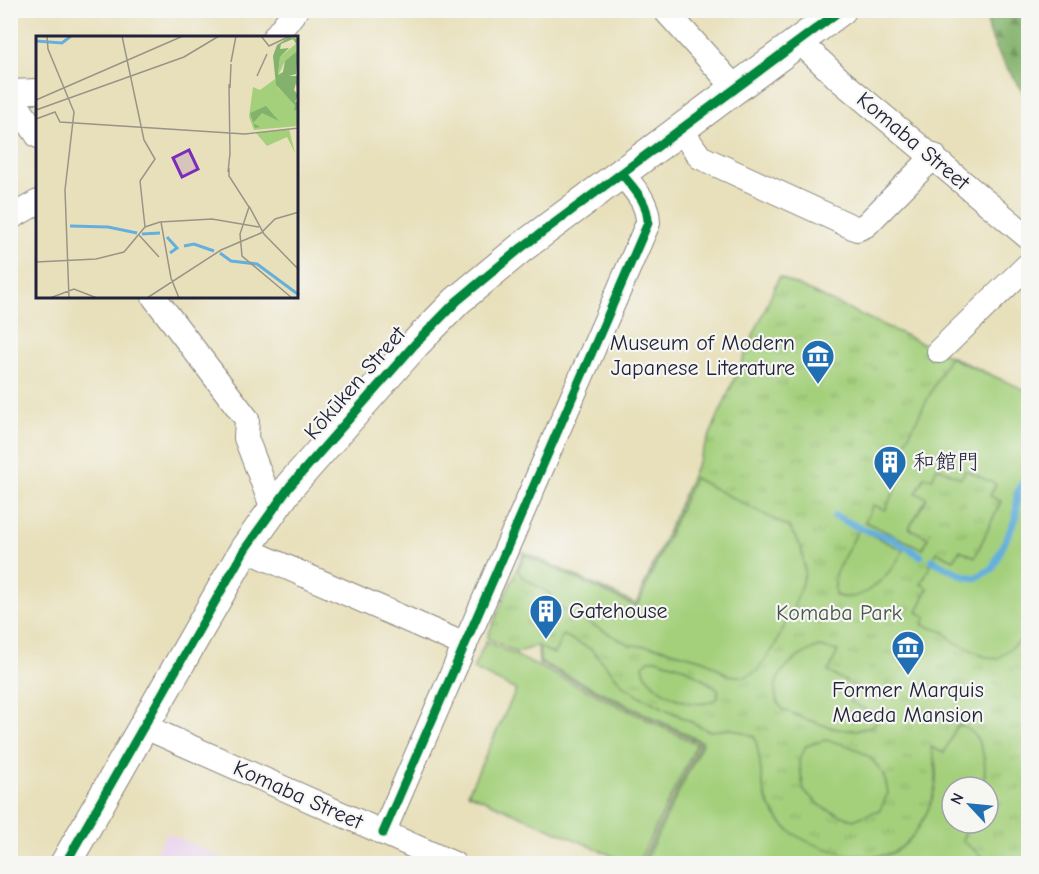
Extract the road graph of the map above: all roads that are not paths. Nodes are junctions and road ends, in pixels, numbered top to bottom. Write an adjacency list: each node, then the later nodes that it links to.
1 (296, 10): 4 (street)
2 (665, 10): 6 (street)
3 (841, 10): 5 (street, Kōkūken Street)
4 (276, 36)
5 (800, 42): 6 (street, Kōkūken Street); 11 (street, Komaba Street)
6 (736, 89): 9 (street, Kōkūken Street)
7 (36, 91): 8 (street)
8 (10, 94): 10 (street)
9 (681, 130): 11 (street); 12 (street, Kōkūken Street)
10 (36, 133)
11 (934, 156): 15 (street, Komaba Street)
12 (622, 174): 19 (street, Kōkūken Street); 21 (street)
13 (36, 203): 14 (street)
14 (10, 218)
15 (1029, 237)
16 (1029, 265): 18 (street)
17 (155, 298): 19 (street)
18 (939, 351)
19 (273, 509): 20 (street, Kōkūken Street)
20 (245, 549): 21 (street); 22 (street, Kōkūken Street)
21 (465, 645): 23 (street)
22 (142, 726): 23 (street, Komaba Street); 24 (street, Kōkūken Street)
23 (383, 833): 25 (street, Komaba Street)
24 (65, 864)
25 (454, 864)

